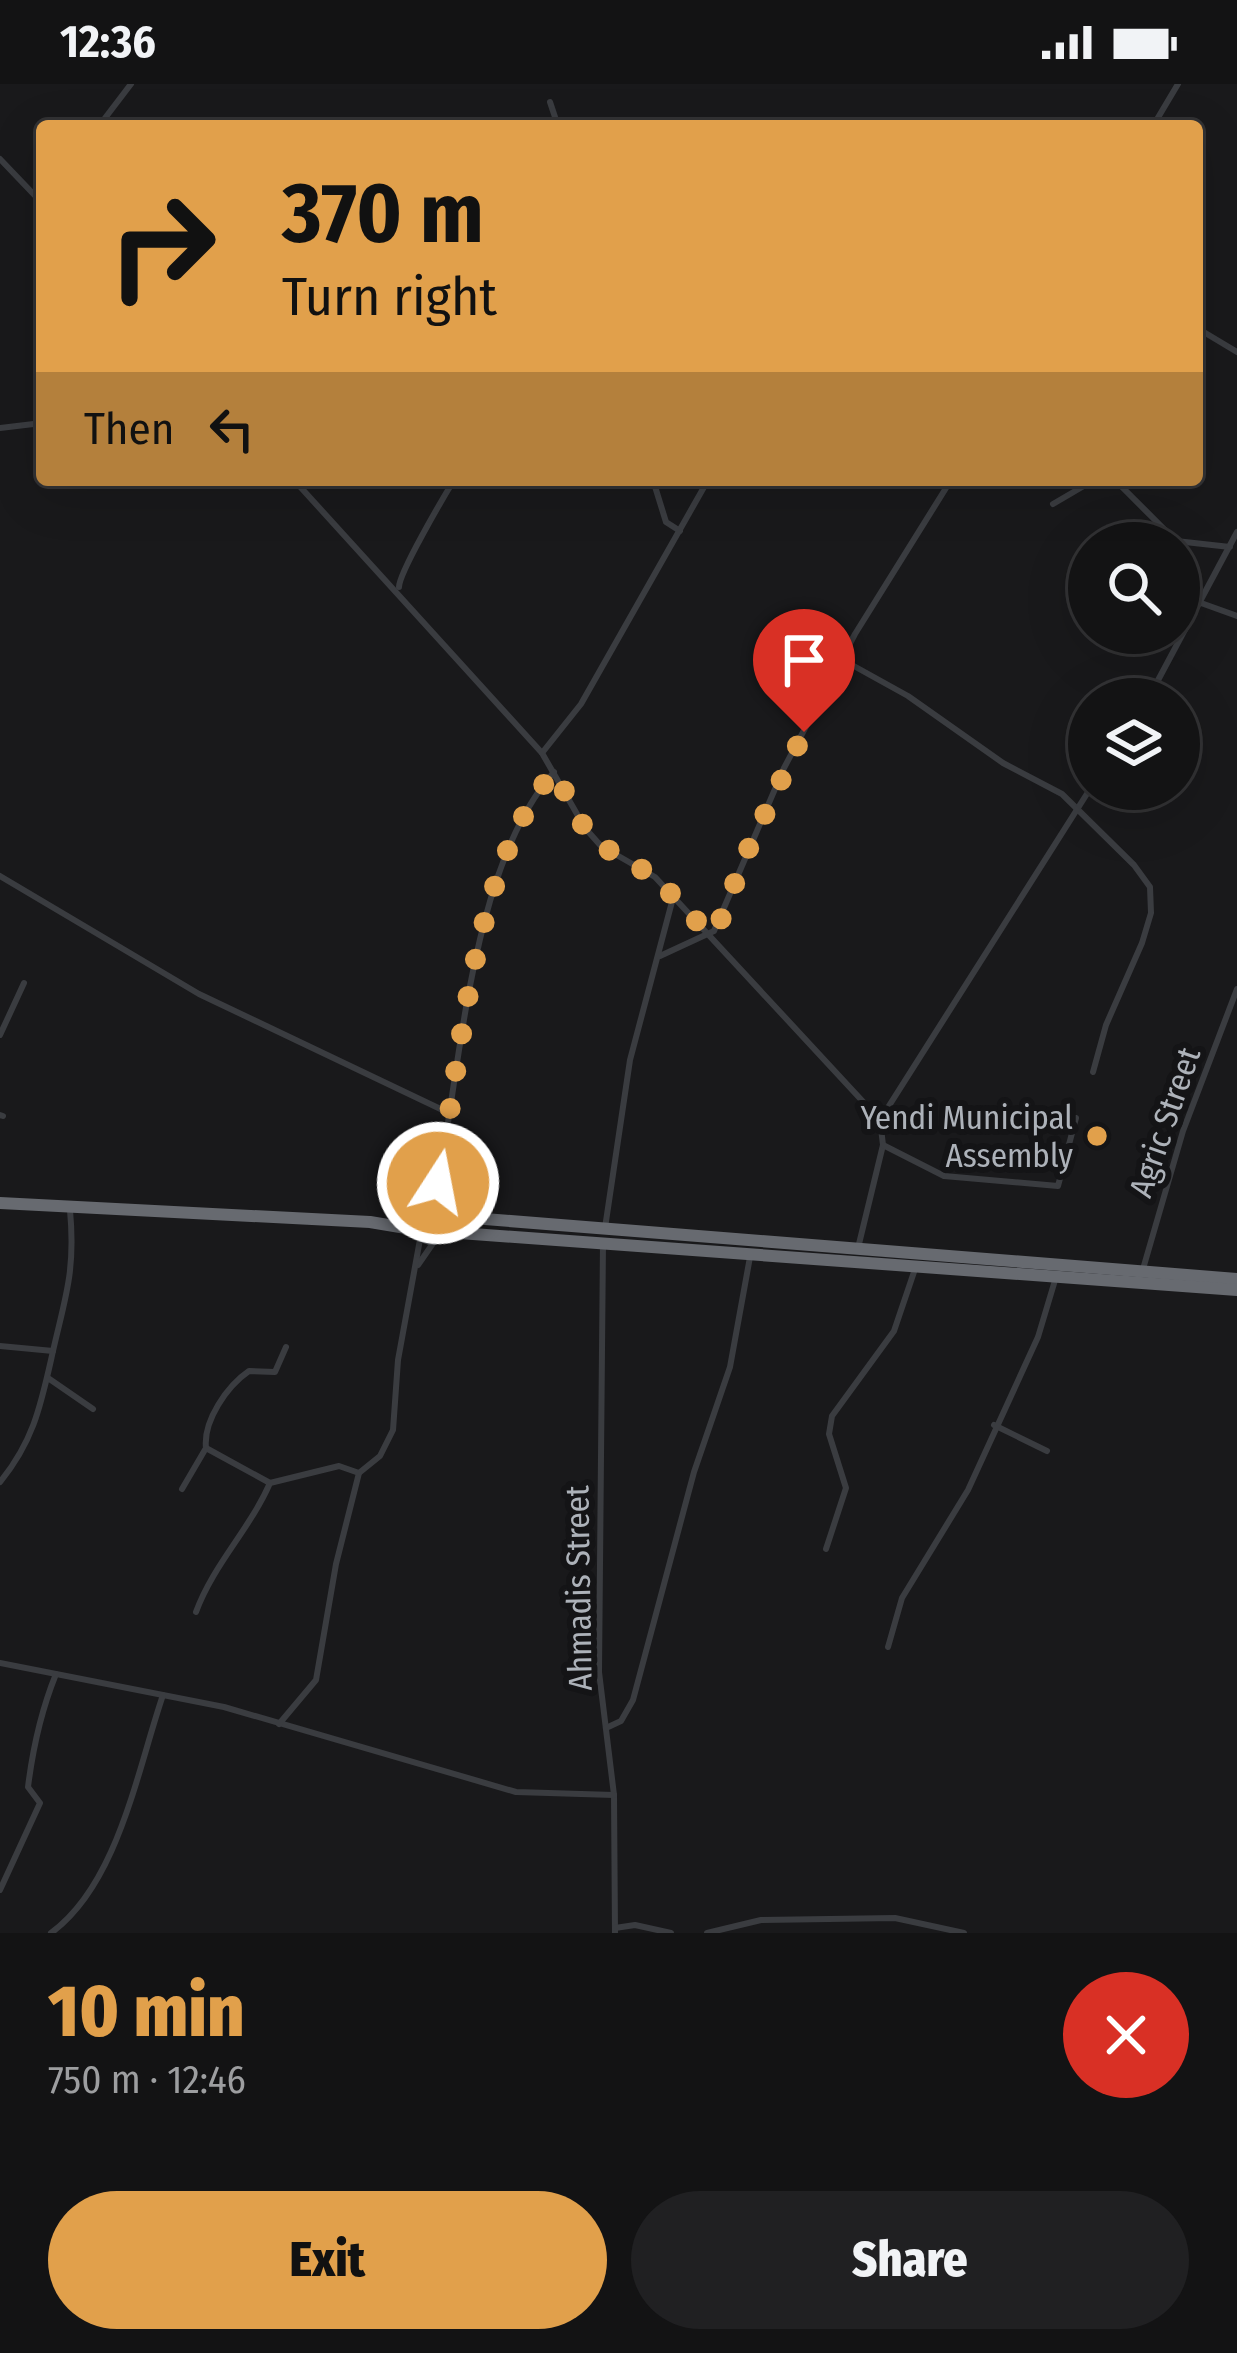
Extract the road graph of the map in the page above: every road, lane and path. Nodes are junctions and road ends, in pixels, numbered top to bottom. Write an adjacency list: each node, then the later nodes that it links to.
1 (131, 84): 4 (street)
2 (1178, 84): 6 (street)
3 (550, 102): 5 (street)
4 (104, 120)
5 (556, 120)
6 (1157, 120)
7 (0, 159): 8 (street)
8 (36, 197)
9 (1203, 332): 10 (street)
10 (1237, 352)
11 (36, 424): 12 (street)
12 (0, 428)
13 (300, 486): 24 (street)
14 (451, 486): 24 (street)
15 (655, 486): 21 (street)
16 (705, 486): 21 (street)
17 (947, 486): 27 (street)
18 (1084, 486): 20 (street)
19 (1120, 486): 23 (street)
20 (1053, 504)
21 (680, 531): 29 (street)
22 (1237, 532): 23 (street)
23 (1230, 547): 25 (street)
24 (399, 590): 29 (street)
25 (1201, 603): 26 (street); 28 (street)
26 (1237, 616)
27 (843, 659): 31 (street); 36 (street)
28 (1160, 678)
29 (542, 753): 30 (street)
30 (554, 772): 35 (street); 42 (street)
31 (1068, 801)
32 (1078, 810): 44 (street)
33 (1081, 810): 41 (street)
34 (0, 876): 42 (street)
35 (674, 898): 36 (street); 37 (street, Ahmadis Street)
36 (709, 934): 37 (street); 44 (street)
37 (660, 956): 54 (street, Ahmadis Street)
38 (24, 983): 40 (street)
39 (1237, 989): 60 (street, Agric Street)
40 (0, 1035)
41 (1093, 1072)
42 (451, 1114): 46 (street)
43 (1076, 1118): 45 (street)
44 (880, 1120): 45 (street)
45 (883, 1145): 55 (street)
46 (438, 1183): 49 (street); 50 (street)
47 (0, 1203): 48 (highway)
48 (69, 1207): 51 (highway); 65 (street)
49 (422, 1212): 50 (highway); 51 (highway); 52 (highway)
50 (446, 1214): 53 (highway); 54 (highway)
51 (370, 1222): 52 (highway)
52 (419, 1232): 53 (highway); 58 (street)
53 (441, 1235): 54 (highway); 58 (street)
54 (604, 1237): 55 (highway); 56 (highway); 82 (street, Ahmadis Street)
55 (857, 1250): 60 (highway)
56 (750, 1255): 57 (highway); 82 (street)
57 (916, 1265): 59 (highway); 75 (street)
58 (416, 1268): 71 (street)
59 (1056, 1277): 60 (highway); 68 (street)
60 (1142, 1278): 61 (highway); 62 (highway)
61 (1237, 1279)
62 (1237, 1290)
63 (0, 1346): 65 (street)
64 (286, 1347): 69 (street)
65 (53, 1352): 66 (street)
66 (48, 1378): 67 (street); 72 (street)
67 (93, 1409)
68 (994, 1426): 70 (street); 77 (street)
69 (206, 1448): 73 (street); 74 (street)
70 (1047, 1451)
71 (359, 1473): 73 (street); 81 (street)
72 (0, 1482)
73 (270, 1483): 76 (street)
74 (182, 1489)
75 (826, 1549)
76 (196, 1612)
77 (888, 1647)
78 (0, 1663): 79 (street)
79 (56, 1674): 80 (street); 84 (street)
80 (163, 1695): 81 (street); 86 (street)
81 (279, 1724): 83 (street)
82 (606, 1729): 83 (street, Ahmadis Street)
83 (614, 1796): 85 (street, Ahmadis Street)
84 (0, 1890)
85 (615, 1931): 87 (street)
86 (51, 1933)
87 (671, 1933)
88 (707, 1933): 89 (street)
89 (964, 1933)

